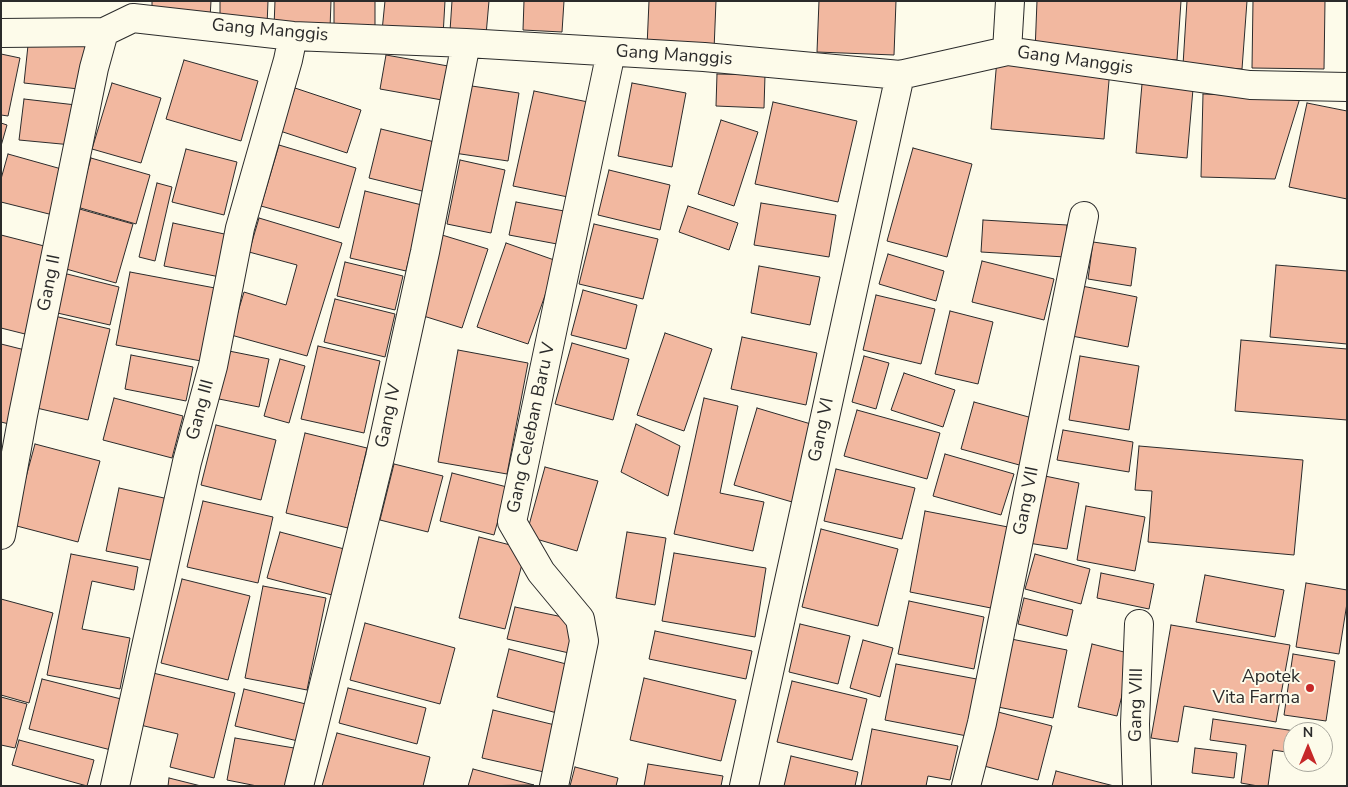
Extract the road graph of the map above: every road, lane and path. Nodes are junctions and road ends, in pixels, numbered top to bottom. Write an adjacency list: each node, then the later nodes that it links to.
1 (1010, 1): 7 (street)
2 (134, 10): 3 (street, Gang Manggis); 5 (street, Gang Manggis)
3 (104, 32): 4 (street, Gang Manggis); 12 (street, Gang II)
4 (1, 33)
5 (292, 36): 6 (street, Gang Manggis); 14 (street, Gang III)
6 (466, 43): 8 (street, Gang Manggis); 15 (street, Gang IV)
7 (1007, 51): 9 (street, Gang Manggis); 10 (street, Gang Manggis)
8 (611, 52): 9 (street, Gang Manggis); 16 (street, Gang Celeban Baru V)
9 (900, 75): 17 (street, Gang VI)
10 (1347, 87)
11 (1084, 216): 18 (street, Gang VII)
12 (1, 534)
13 (1139, 624): 19 (street, Gang VIII)
14 (115, 786)
15 (299, 786)
16 (554, 786)
17 (744, 786)
18 (966, 786)
19 (1137, 786)

